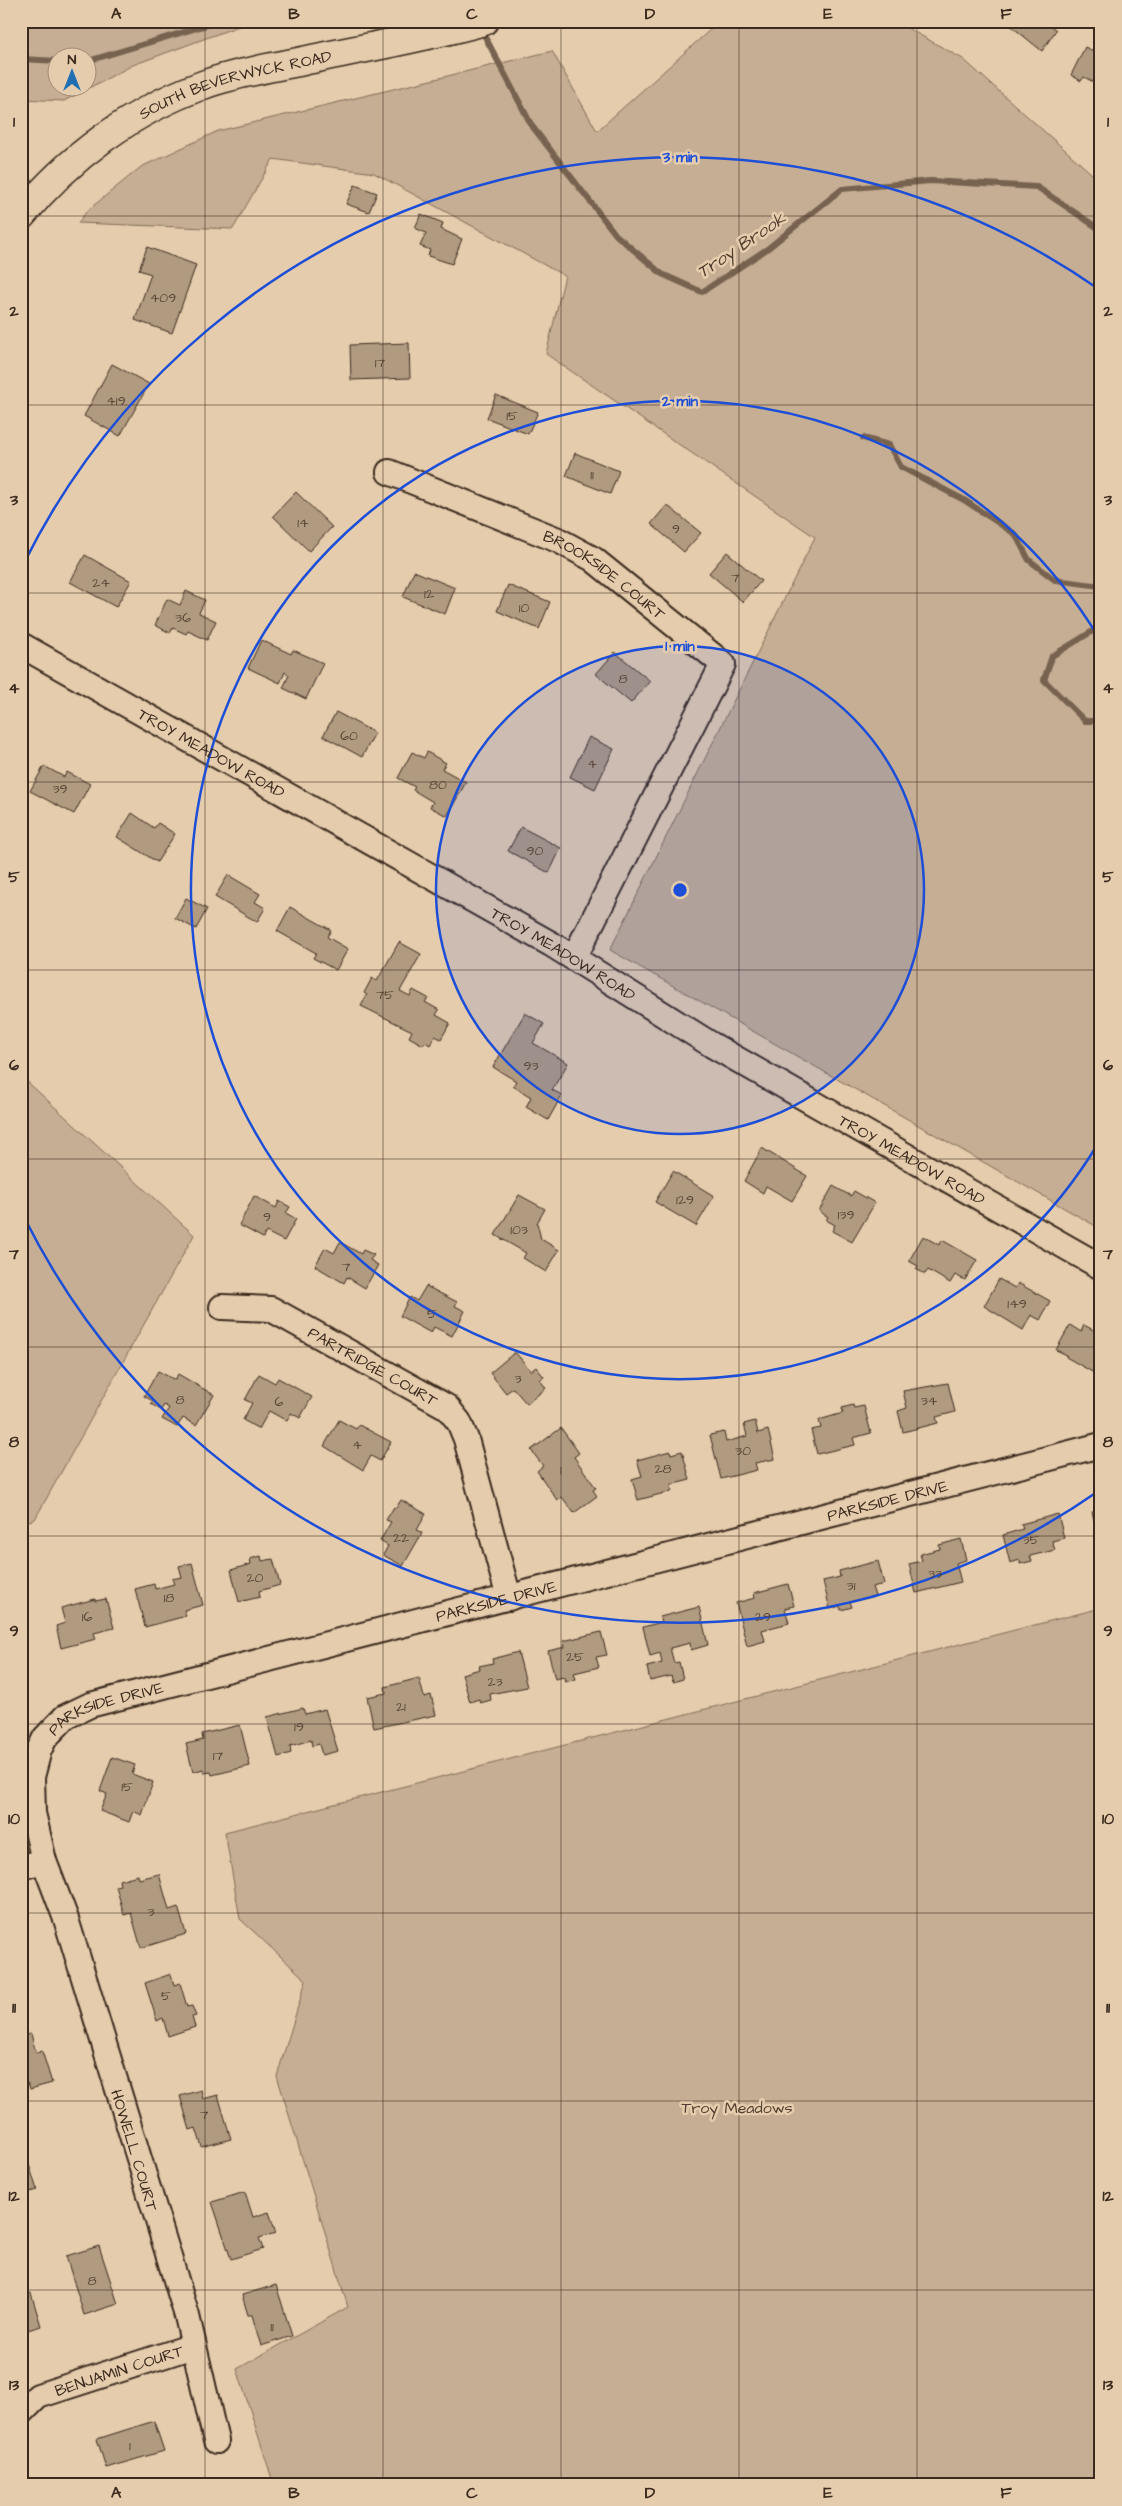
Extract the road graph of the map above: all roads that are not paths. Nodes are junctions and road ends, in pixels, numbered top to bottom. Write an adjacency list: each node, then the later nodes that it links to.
1 (484, 21): 2 (main road, SOUTH BEVERWYCK ROAD)
2 (21, 216)
3 (390, 472): 5 (street, BROOKSIDE COURT)
4 (21, 645): 5 (street, TROY MEADOW ROAD)
5 (574, 958): 6 (street, TROY MEADOW ROAD)
6 (1101, 1267)
7 (222, 1307): 9 (street, PARTRIDGE COURT)
8 (1101, 1445): 9 (street, PARKSIDE DRIVE)
9 (509, 1598): 10 (street, PARKSIDE DRIVE)
10 (44, 1861): 11 (street); 12 (street, HOWELL COURT)
11 (21, 1867)
12 (193, 2346): 13 (street, BENJAMIN COURT); 14 (street, HOWELL COURT)
13 (21, 2413)
14 (216, 2441)

